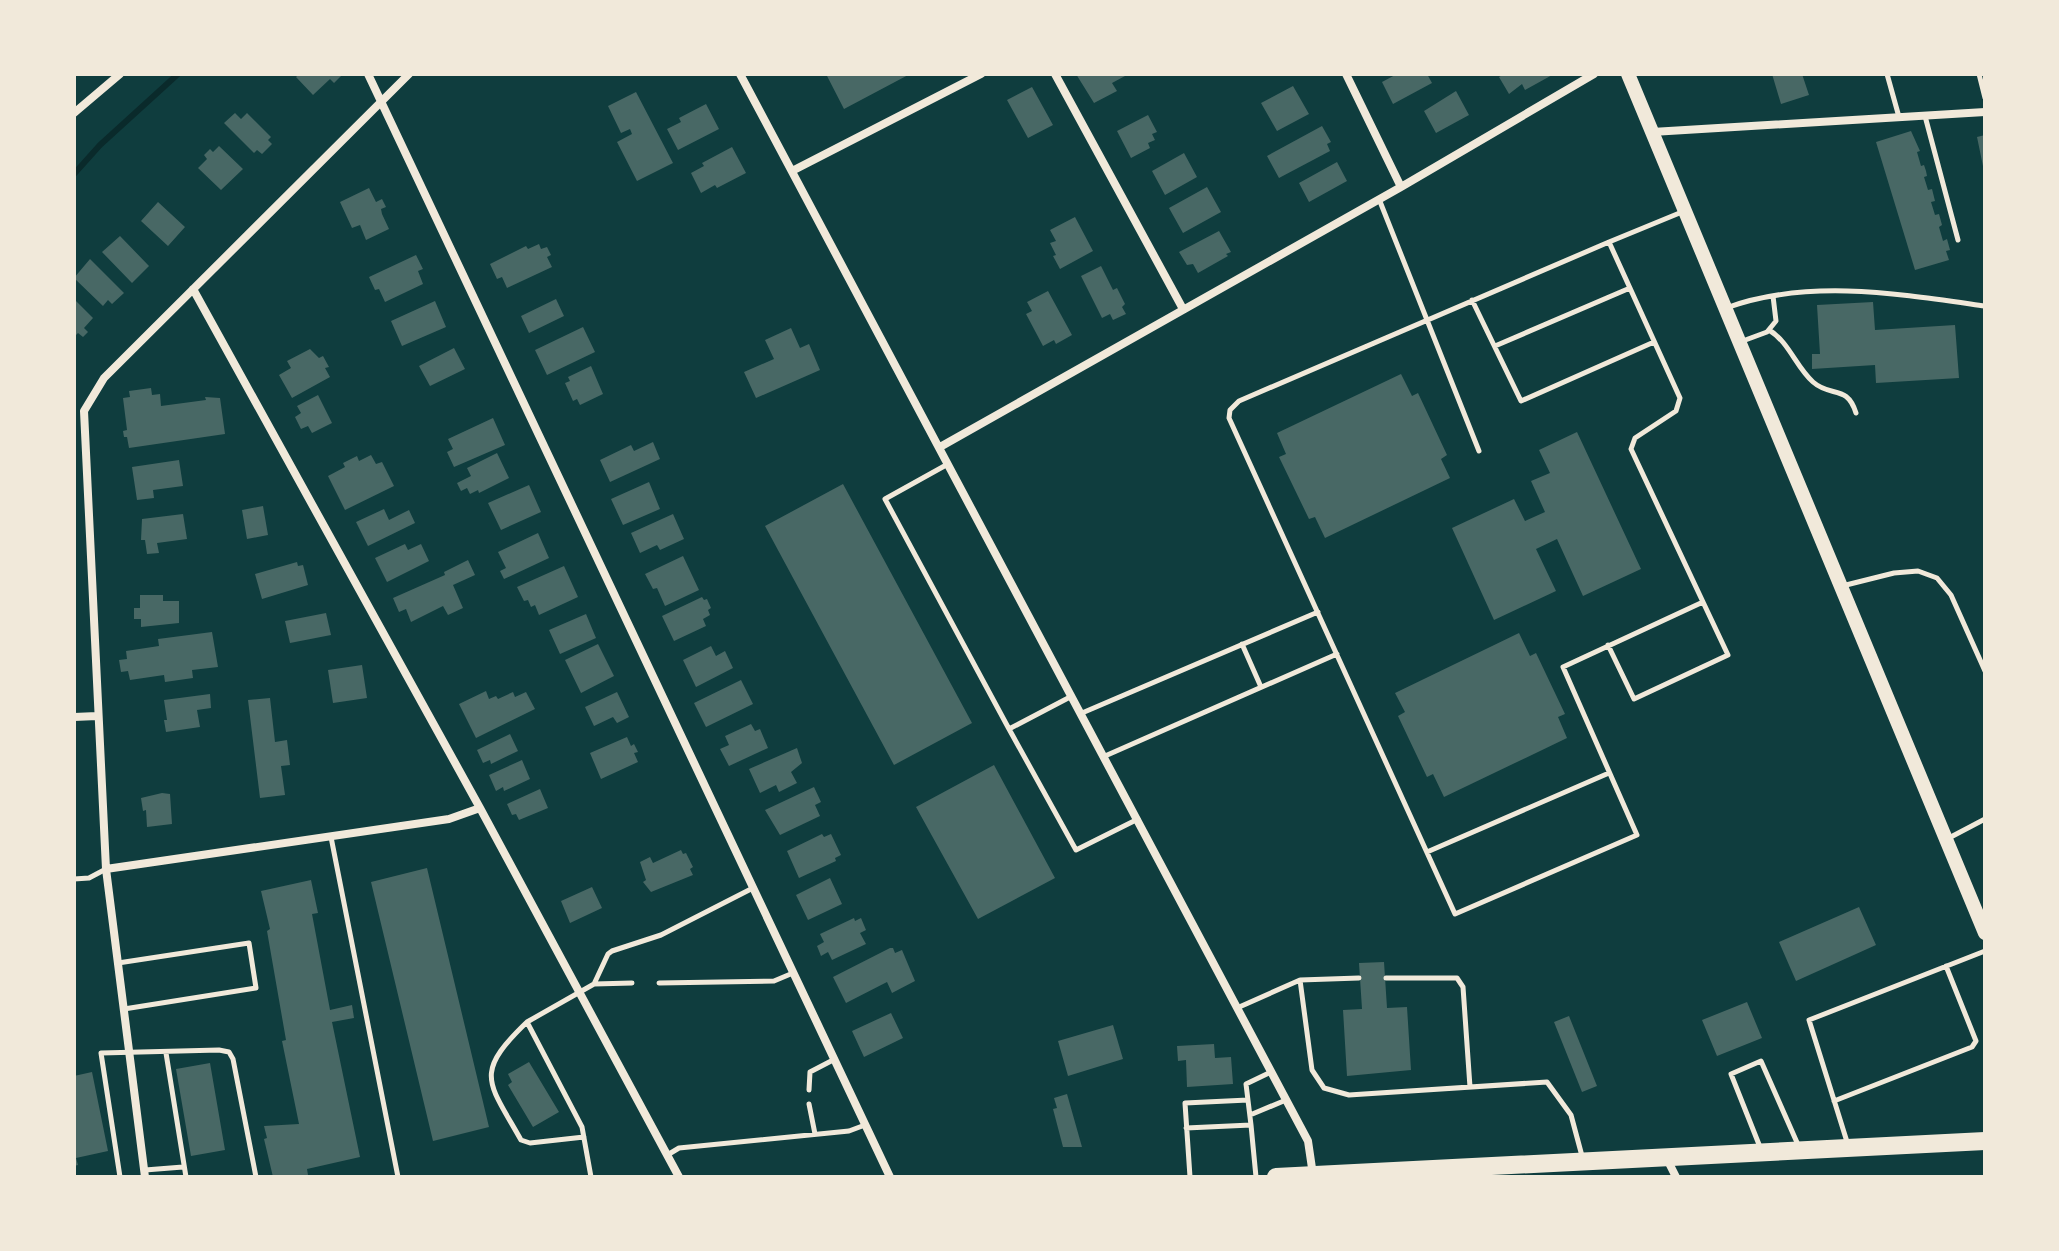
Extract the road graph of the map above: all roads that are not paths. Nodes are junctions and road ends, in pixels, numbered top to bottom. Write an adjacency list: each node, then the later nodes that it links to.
1 (120, 74): 15 (street)
2 (368, 74): 13 (street)
3 (409, 74): 13 (street)
4 (740, 74): 19 (street)
5 (981, 74): 19 (street)
6 (1055, 74): 31 (street)
7 (1346, 74): 20 (street)
8 (1594, 74): 20 (street)
9 (1628, 74): 18 (street)
10 (1887, 74): 17 (lane)
11 (1979, 74): 12 (lane)
12 (1985, 98)
13 (382, 103): 26 (street); 66 (street)
14 (1985, 112): 16 (street)
15 (74, 113)
16 (1924, 115): 17 (street); 23 (lane)
17 (1899, 117): 18 (street)
18 (1652, 132): 22 (street)
19 (792, 171): 40 (street)
20 (1401, 187): 21 (street)
21 (1379, 199): 31 (street); 32 (lane)
22 (1685, 211): 24 (lane); 30 (street)
23 (1958, 240)
24 (1609, 242): 25 (lane); 28 (lane)
25 (1630, 288): 34 (lane); 36 (lane)
26 (193, 289): 38 (street); 58 (street)
27 (1773, 296): 29 (lane); 30 (lane); 33 (lane)
28 (1472, 300): 32 (lane); 36 (lane)
29 (1985, 306)
30 (1725, 308): 35 (street)
31 (1183, 309): 40 (street)
32 (1427, 319): 41 (lane); 45 (lane)
33 (1769, 330): 35 (lane); 37 (lane)
34 (1654, 342): 36 (lane); 44 (lane)
35 (1739, 342): 43 (street)
36 (1495, 346)
37 (1856, 413)
38 (85, 441): 39 (street); 53 (street)
39 (74, 442)
40 (940, 447): 42 (street)
41 (1479, 451)
42 (949, 464): 51 (street); 55 (lane)
43 (1841, 586): 49 (lane); 62 (street)
44 (1703, 602): 47 (lane); 47 (lane)
45 (1318, 612): 46 (lane); 48 (lane)
46 (1242, 644): 50 (lane); 52 (lane)
47 (1608, 645): 57 (lane)
48 (1337, 654): 50 (lane); 63 (lane)
49 (1985, 671)
50 (1261, 687): 56 (lane)
51 (1073, 696): 52 (street); 55 (lane)
52 (1082, 713): 56 (street)
53 (97, 716): 54 (street); 64 (street)
54 (74, 717)
55 (1009, 729): 59 (lane)
56 (1105, 756): 59 (street)
57 (1610, 772): 63 (lane); 63 (lane)
58 (480, 808): 61 (street); 78 (street)
59 (1138, 819): 79 (street)
60 (1985, 819): 62 (lane)
61 (331, 836): 64 (street); 112 (lane)
62 (1946, 840): 67 (street)
63 (1427, 852)
64 (106, 869): 65 (lane); 69 (street)
65 (74, 879)
66 (754, 888): 71 (street); 77 (lane)
67 (1985, 933)
68 (1985, 951): 70 (lane)
69 (118, 963): 80 (street); 80 (lane)
70 (1946, 966): 90 (lane); 90 (lane)
71 (794, 972): 76 (lane); 84 (street)
72 (1359, 978): 74 (lane)
73 (1386, 978): 86 (lane)
74 (1300, 980): 79 (lane); 86 (lane)
75 (632, 983): 77 (lane)
76 (659, 983)
77 (594, 984): 78 (lane)
78 (580, 990): 81 (lane); 102 (street)
79 (1237, 1008): 85 (street)
80 (124, 1009): 82 (street)
81 (527, 1022): 97 (lane); 97 (lane)
82 (129, 1051): 83 (lane); 106 (street); 109 (lane)
83 (166, 1053): 105 (lane); 111 (lane)
84 (835, 1059): 87 (lane); 93 (street)
85 (1271, 1072): 88 (lane); 89 (street)
86 (1470, 1087): 104 (lane)
87 (809, 1090)
88 (1248, 1100): 92 (lane); 95 (lane)
89 (1286, 1100): 92 (lane); 108 (street)
90 (1834, 1101): 99 (lane)
91 (809, 1104): 96 (lane)
92 (1250, 1115): 94 (lane)
93 (866, 1125): 96 (lane); 115 (street)
94 (1251, 1125): 95 (lane); 117 (lane)
95 (1186, 1128): 116 (lane)
96 (815, 1134): 102 (lane)
97 (584, 1137): 113 (lane)
98 (1985, 1141): 99 (main road)
99 (1849, 1148): 100 (main road)
100 (1800, 1150): 101 (main road); 101 (lane)
101 (1762, 1152): 103 (main road)
102 (669, 1154): 114 (street)
103 (1666, 1157): 104 (main road); 119 (street)
104 (1584, 1161): 107 (main road)
105 (183, 1167): 106 (lane); 110 (lane)
106 (144, 1174)
107 (1416, 1174): 108 (main road)
108 (1313, 1176): 118 (main road)
109 (120, 1177)
110 (186, 1177)
111 (256, 1177)
112 (398, 1177)
113 (591, 1177)
114 (679, 1177)
115 (890, 1177)
116 (1190, 1177)
117 (1256, 1177)
118 (1276, 1177)
119 (1676, 1177)

